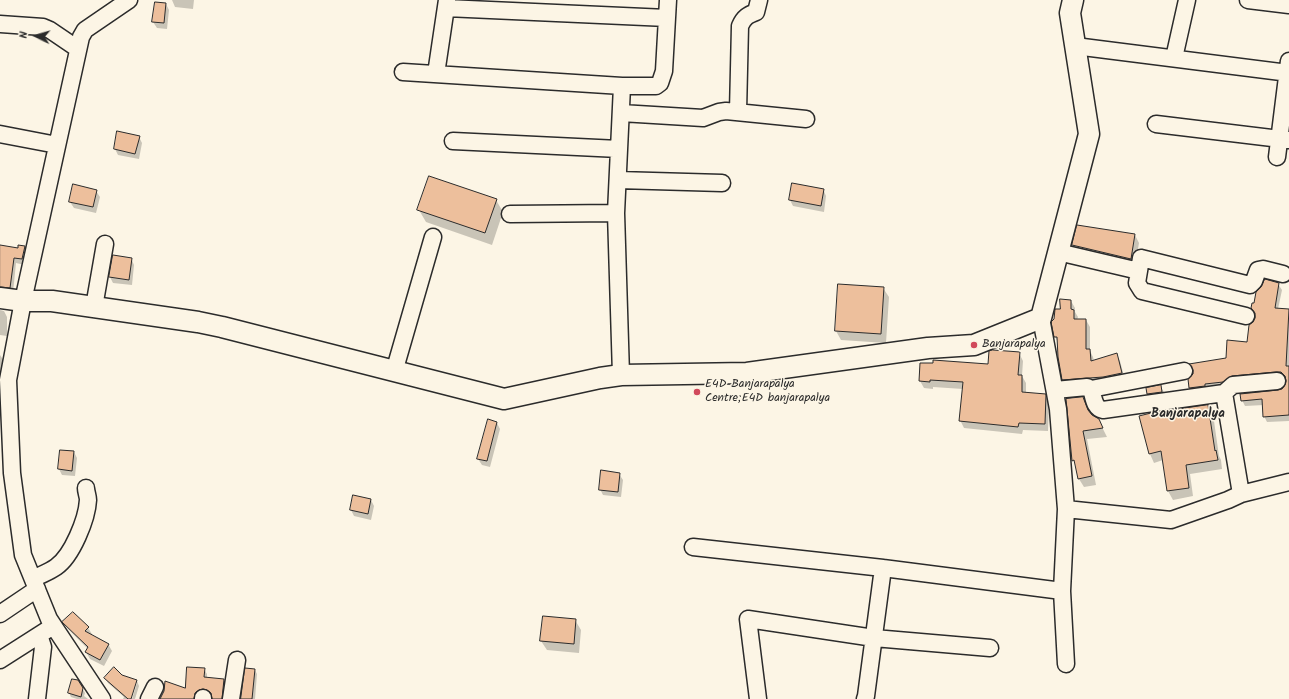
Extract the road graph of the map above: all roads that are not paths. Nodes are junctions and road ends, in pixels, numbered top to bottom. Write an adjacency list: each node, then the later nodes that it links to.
1 (128, 0): 12 (street)
2 (668, 0): 9 (street)
3 (759, 0): 18 (street)
4 (1073, 0): 11 (street)
5 (1187, 0): 13 (street)
6 (1248, 0): 8 (street)
7 (446, 4): 9 (street); 16 (street)
8 (1289, 5)
9 (667, 18): 17 (street)
10 (0, 24): 12 (street)
11 (1075, 46): 13 (street); 34 (street)
12 (78, 49): 25 (street)
13 (1174, 58): 14 (street)
14 (1288, 69): 23 (street)
15 (402, 72): 16 (street)
16 (436, 74): 17 (street)
17 (622, 86): 19 (street)
18 (738, 112): 19 (street); 20 (street)
19 (620, 113): 26 (street)
20 (806, 119)
21 (1156, 124): 23 (street)
22 (0, 134): 25 (street)
23 (1284, 140): 27 (street)
24 (453, 141): 26 (street)
25 (58, 145): 38 (street)
26 (619, 149): 28 (street)
27 (1277, 157)
28 (618, 180): 29 (street); 30 (street)
29 (722, 183)
30 (616, 213): 31 (street); 44 (street)
31 (510, 214)
32 (433, 237): 43 (street)
33 (105, 244): 39 (street)
34 (1058, 252): 35 (street); 41 (street)
35 (1139, 271): 36 (street); 40 (street)
36 (1283, 274)
37 (0, 298): 38 (street)
38 (23, 301): 39 (street); 49 (street)
39 (94, 307): 43 (street)
40 (1246, 316)
41 (1041, 318): 44 (street); 47 (street)
42 (1184, 371): 46 (street)
43 (394, 372): 44 (street)
44 (621, 375)
45 (1277, 381): 48 (street)
46 (1091, 389): 47 (street); 48 (street)
47 (1055, 390): 53 (street)
48 (1224, 393): 52 (street)
49 (6, 457): 56 (street)
50 (1289, 482): 52 (street)
51 (86, 488): 56 (street)
52 (1241, 494): 53 (street)
53 (1066, 509): 57 (street)
54 (693, 547): 55 (street)
55 (883, 568): 57 (street); 61 (street)
56 (35, 584): 58 (street); 59 (street)
57 (1062, 591): 65 (street)
58 (0, 614)
59 (53, 625): 60 (street); 67 (street)
60 (39, 635): 63 (street); 66 (street)
61 (874, 638): 62 (street); 69 (street); 70 (street)
62 (990, 648)
63 (0, 660)
64 (237, 660): 68 (street)
65 (1066, 664)
66 (37, 699)
67 (102, 699)
68 (231, 699)
69 (758, 699)
70 (865, 699)

